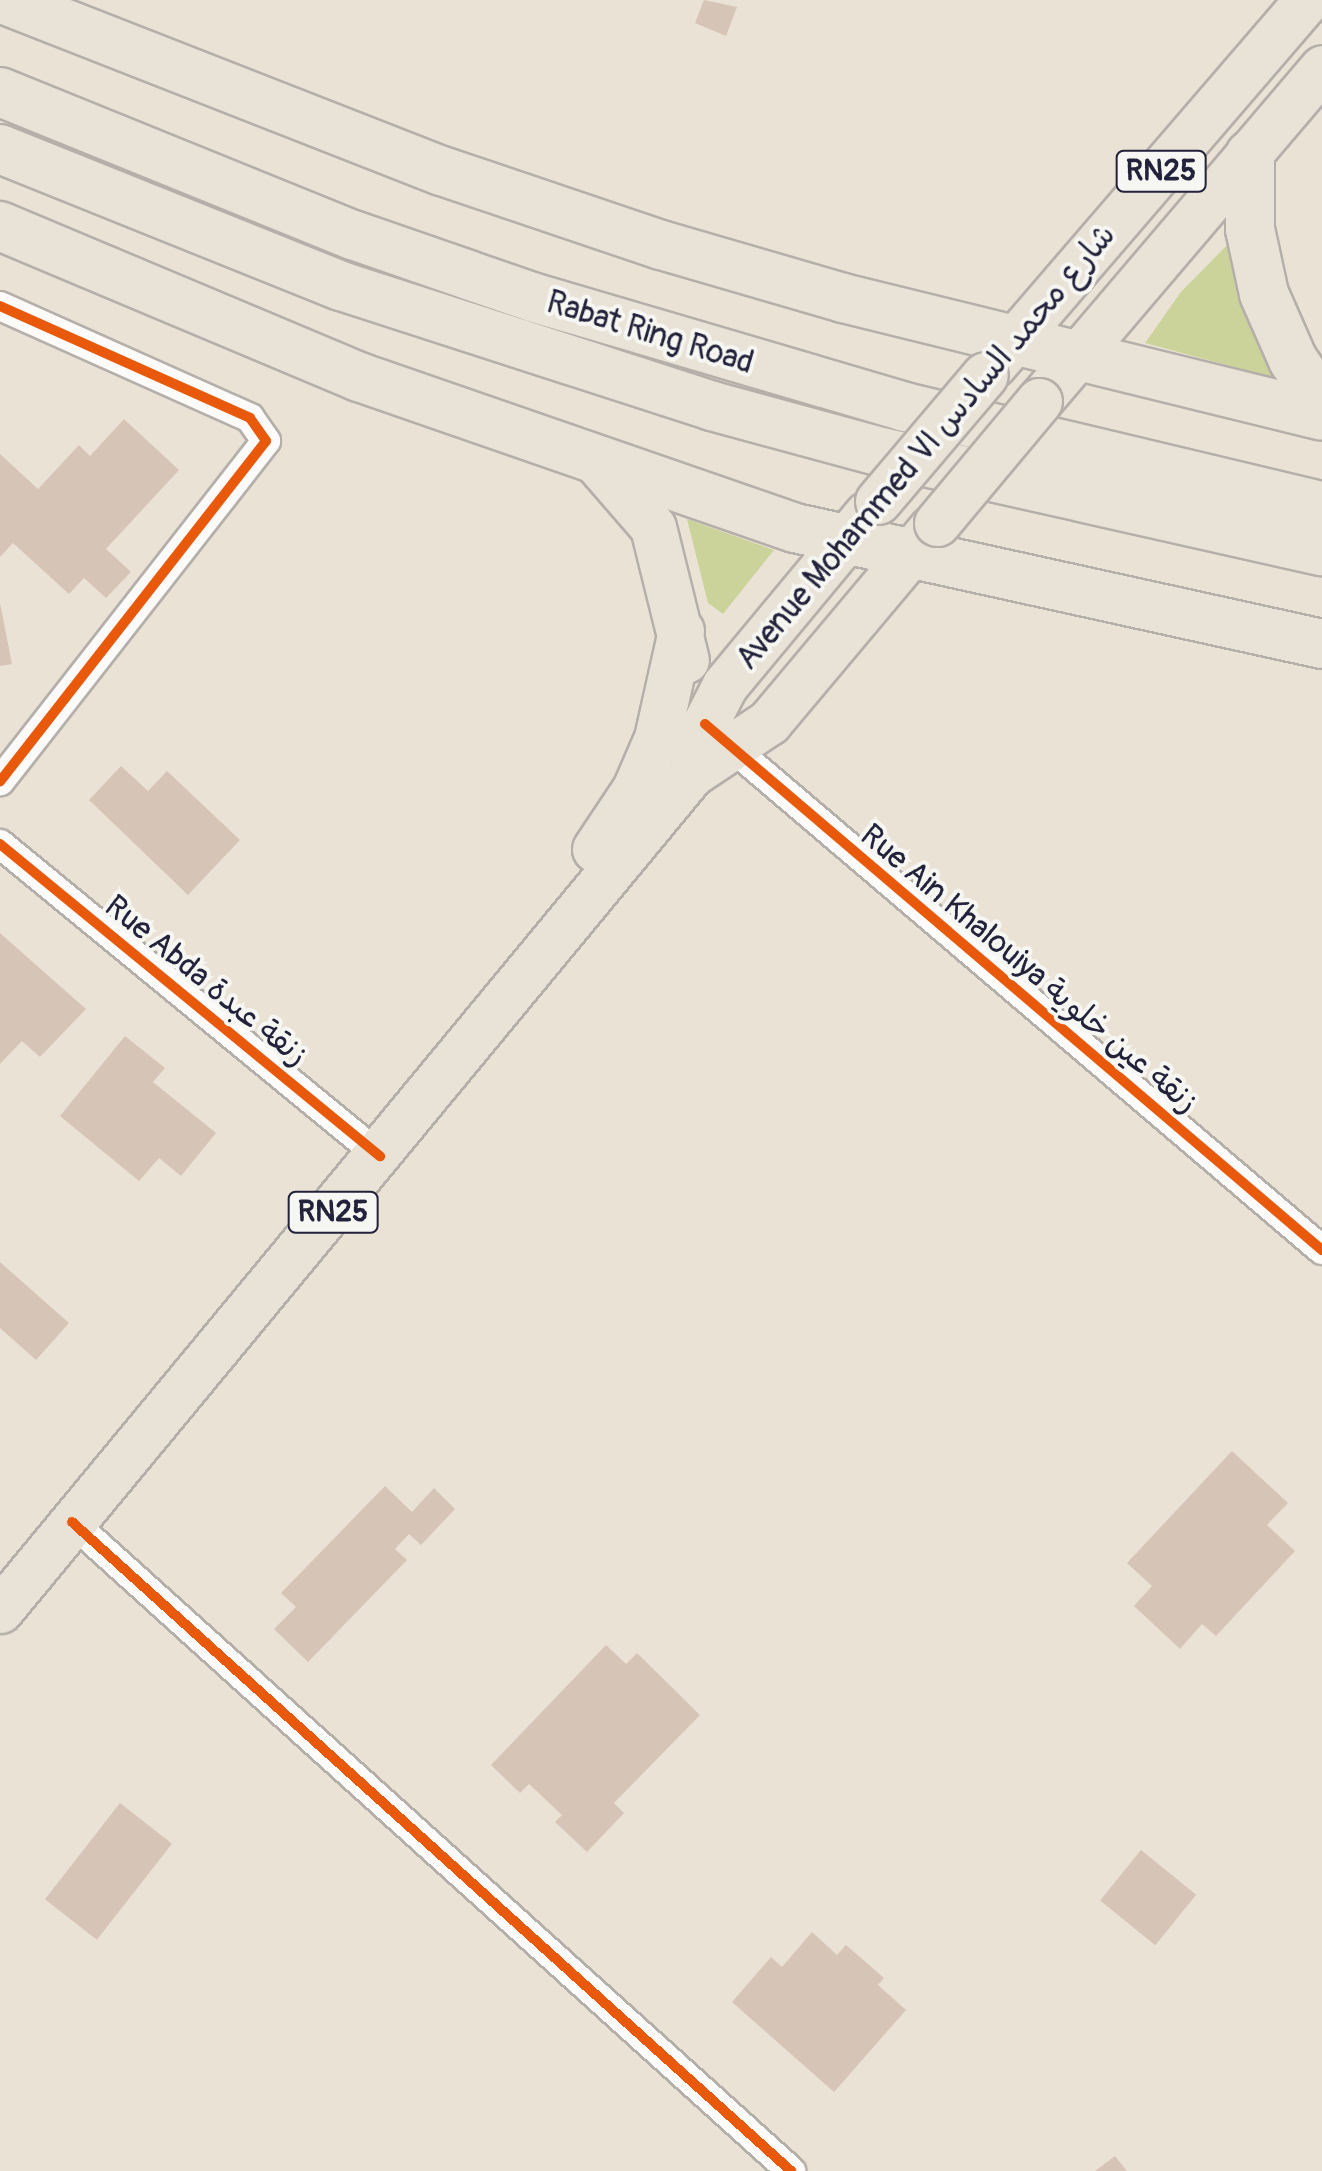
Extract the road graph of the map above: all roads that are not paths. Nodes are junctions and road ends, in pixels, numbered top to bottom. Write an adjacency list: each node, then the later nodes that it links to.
1 (5, 0): 9 (highway)
2 (1308, 0): 9 (main road, Avenue Mohammed VI شارع محمد السادس / RN25)
3 (1322, 68): 6 (main road, RN25)
4 (0, 92): 14 (highway, Rabat Ring Road)
5 (0, 150): 17 (highway, Rabat Ring Road)
6 (1250, 155): 10 (main road, RN25); 11 (highway)
7 (0, 226): 13 (highway)
8 (0, 306): 21 (street)
9 (1000, 358): 10 (highway); 16 (main road, Avenue Mohammed VI شارع محمد السادس / RN25, bridge)
10 (1076, 358): 12 (highway); 15 (main road, Avenue Mohammed VI شارع محمد السادس / RN25, bridge)
11 (1322, 402)
12 (1322, 416)
13 (594, 459): 16 (highway); 18 (main road)
14 (1322, 506)
15 (922, 539): 16 (highway); 19 (highway); 20 (main road, Avenue Mohammed VI شارع محمد السادس / RN25)
16 (844, 540): 20 (main road, Avenue Mohammed VI شارع محمد السادس / RN25)
17 (1322, 551)
18 (681, 631): 20 (main road); 23 (main road)
19 (1322, 644)
20 (720, 737): 23 (main road, Avenue Mohammed VI شارع محمد السادس / RN25); 25 (street, Rue Ain Khalouiya زنقة عين خلوية)
21 (0, 782)
22 (0, 844): 24 (street, Rue Abda زنقة عبدة)
23 (540, 952): 24 (main road, Avenue Mohammed VI شارع محمد السادس / RN25)
24 (380, 1156): 26 (main road, Avenue Mohammed VI شارع محمد السادس / RN25)
25 (1322, 1250)
26 (72, 1522): 27 (main road, Avenue Mohammed VI شارع محمد السادس / RN25); 28 (street)
27 (0, 1610)
28 (792, 2171)

